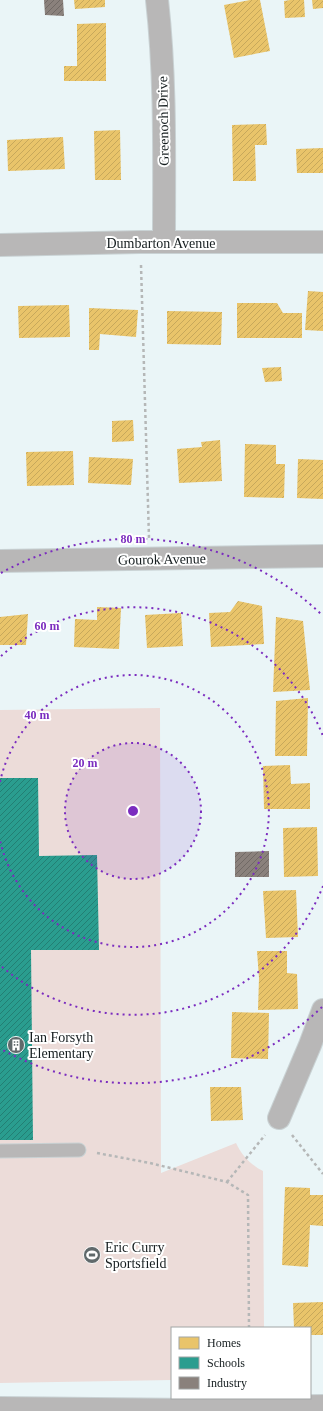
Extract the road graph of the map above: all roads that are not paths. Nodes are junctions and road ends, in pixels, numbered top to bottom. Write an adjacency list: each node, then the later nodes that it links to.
1 (157, 0): 2 (street, Greenoch Drive)
2 (164, 242): 3 (street, Dumbarton Avenue); 4 (street, Dumbarton Avenue)
3 (323, 242)
4 (0, 245)
5 (323, 556): 6 (street, Gourok Avenue)
6 (0, 561)
7 (323, 1010): 8 (street)
8 (279, 1118)
9 (79, 1150): 10 (lane)
10 (0, 1151)
11 (323, 1406): 13 (street)
12 (0, 1408): 13 (street)
13 (191, 1410)

